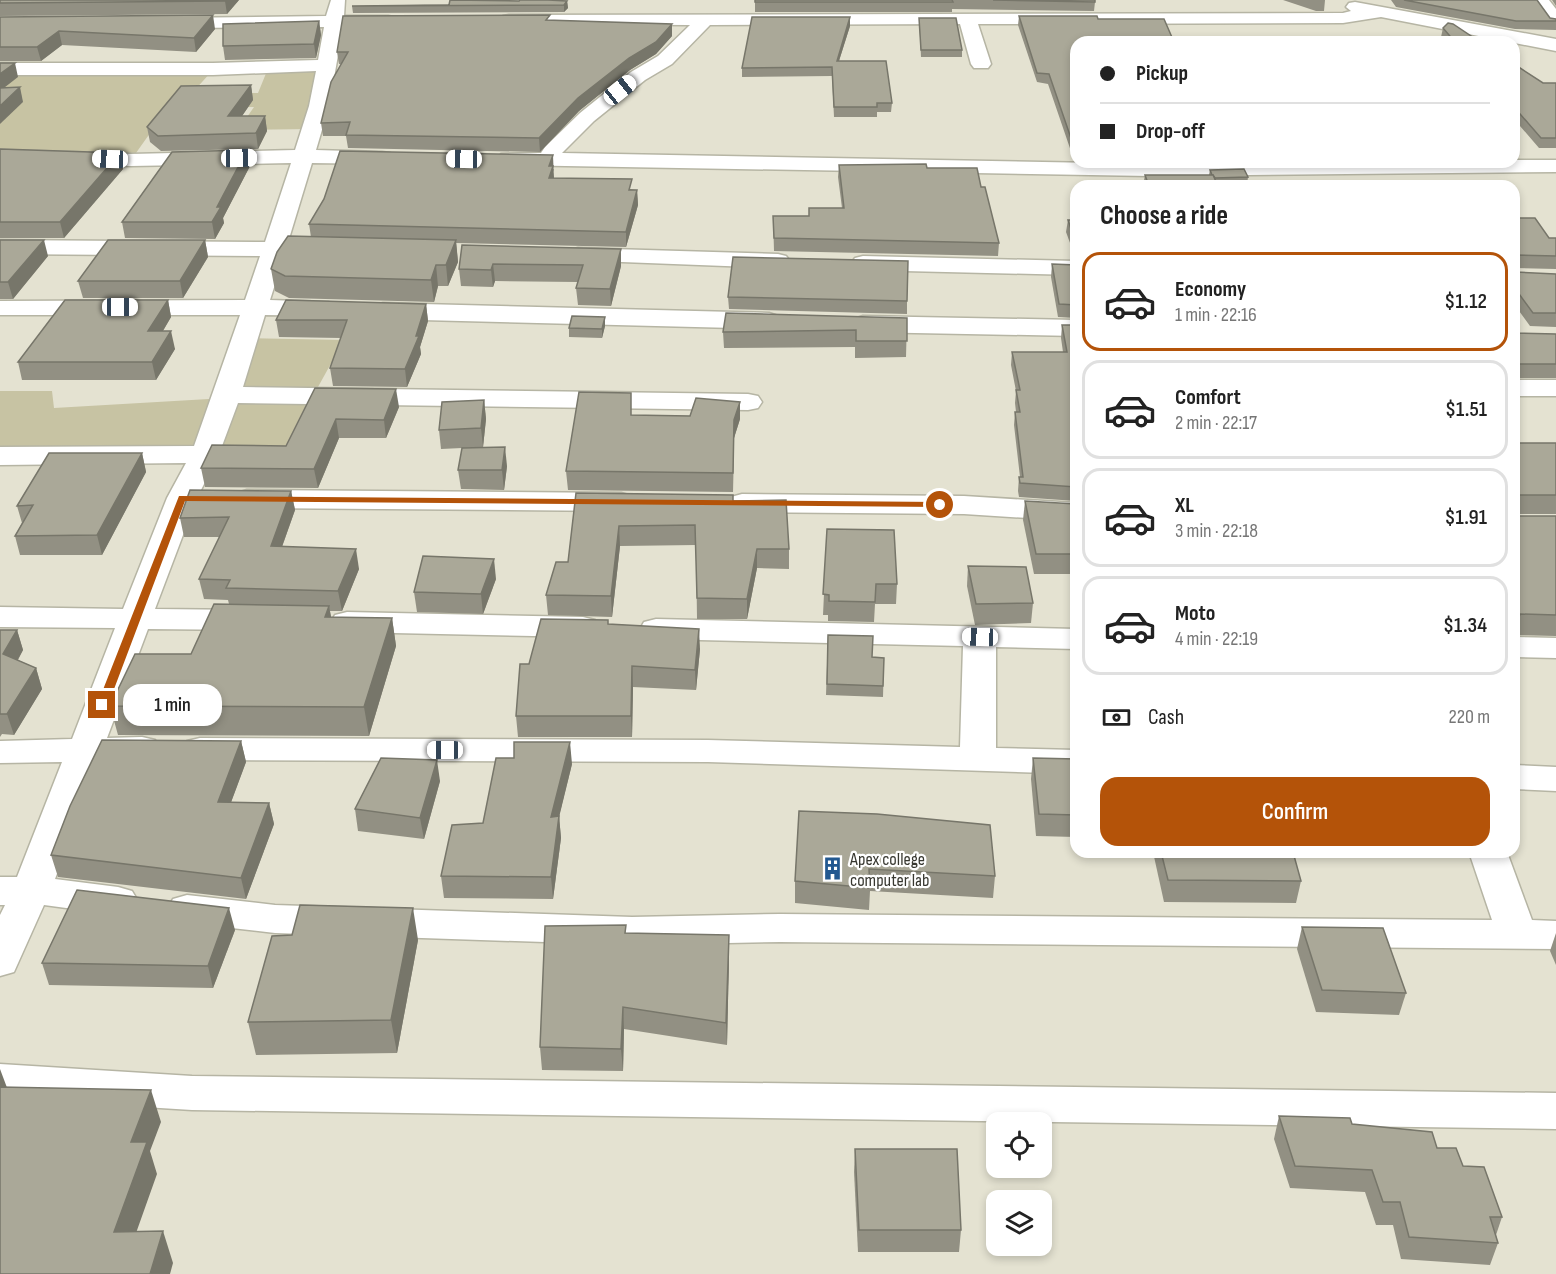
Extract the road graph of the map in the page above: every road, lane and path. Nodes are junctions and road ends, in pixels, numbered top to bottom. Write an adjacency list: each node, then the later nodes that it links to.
1 (690, 0): 10 (street)
2 (792, 0): 8 (street)
3 (1043, 0): 12 (street)
4 (1328, 0): 7 (street)
5 (1540, 0): 15 (street)
6 (336, 11): 13 (street); 16 (street); 21 (street)
7 (1377, 13): 12 (street); 17 (street)
8 (786, 18): 9 (street); 11 (street)
9 (967, 18): 12 (street); 22 (street)
10 (673, 19): 11 (street); 14 (street)
11 (706, 19): 28 (street)
12 (1038, 19)
13 (404, 21)
14 (486, 21)
15 (1556, 21)
16 (150, 23)
17 (1506, 36)
18 (1520, 39): 19 (street)
19 (1556, 45): 20 (street)
20 (1520, 54)
21 (328, 64): 23 (street); 25 (street)
22 (981, 64)
23 (0, 69)
24 (0, 156): 25 (street)
25 (303, 156): 26 (street); 33 (street)
26 (407, 158)
27 (488, 159): 28 (street)
28 (549, 160): 31 (street)
29 (1520, 166): 30 (street)
30 (1556, 166)
31 (1353, 168)
32 (0, 247): 33 (street)
33 (273, 248): 34 (street); 39 (street)
34 (350, 250)
35 (550, 255): 36 (street)
36 (796, 261)
37 (843, 262): 38 (street)
38 (1070, 268)
39 (254, 307): 40 (street); 41 (street); 46 (street)
40 (0, 308)
41 (798, 322)
42 (845, 323): 43 (street)
43 (1070, 328)
44 (1520, 388): 45 (street)
45 (1556, 388)
46 (226, 395): 47 (street); 48 (street)
47 (748, 402)
48 (205, 454): 49 (street); 50 (street)
49 (0, 456)
50 (182, 498): 51 (street); 55 (street)
51 (642, 502)
52 (714, 503): 53 (street)
53 (1070, 512)
54 (0, 617): 55 (street)
55 (136, 618): 56 (street); 62 (street)
56 (278, 621)
57 (314, 621): 58 (street)
58 (980, 637): 59 (street); 64 (street)
59 (1070, 639)
60 (1520, 647): 61 (street)
61 (1556, 648)
62 (86, 748): 63 (street); 64 (street); 69 (street)
63 (0, 752)
64 (978, 758): 65 (street)
65 (1070, 762)
66 (1520, 777): 67 (street)
67 (1556, 779)
68 (1490, 858): 70 (street)
69 (15, 891): 70 (street); 72 (street)
70 (1517, 934): 71 (street)
71 (1556, 935)
72 (0, 961)
73 (0, 1081): 74 (street)
74 (1556, 1111)

